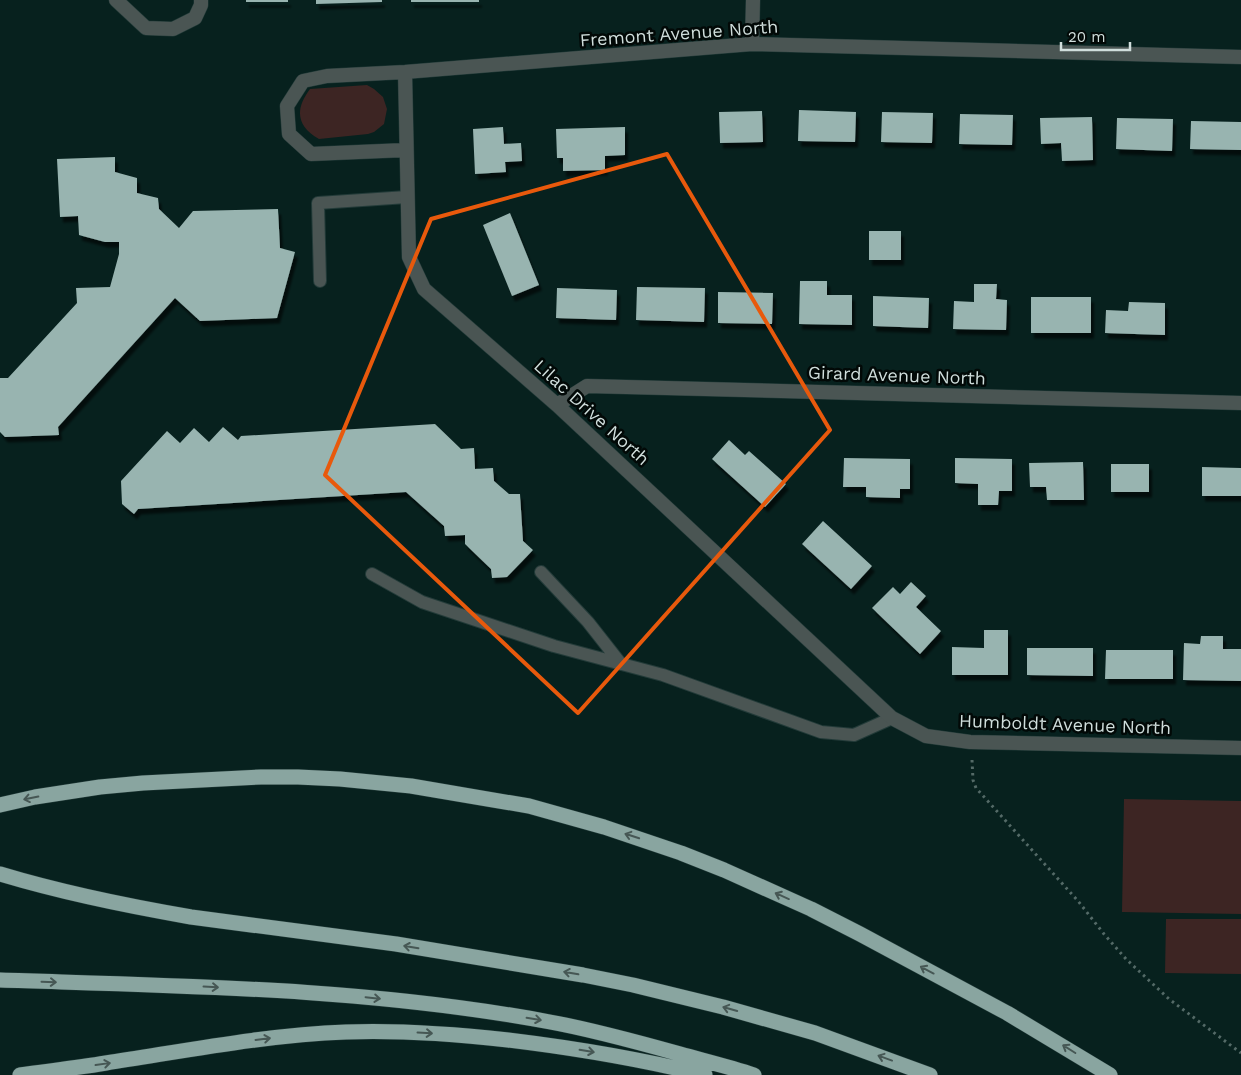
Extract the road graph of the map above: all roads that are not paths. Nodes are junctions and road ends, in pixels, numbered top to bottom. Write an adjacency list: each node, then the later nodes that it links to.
1 (116, 0): 2 (street)
2 (201, 0)
3 (753, 0): 4 (street)
4 (752, 44): 5 (street, Fremont Avenue North); 6 (street, Fremont Avenue North)
5 (1241, 57)
6 (405, 72): 7 (street, Lilac Drive North); 7 (street, Fremont Avenue North)
7 (406, 150): 8 (street, Lilac Drive North)
8 (407, 197): 9 (lane); 11 (street, Lilac Drive North)
9 (320, 281)
10 (1241, 403): 11 (street, Girard Avenue North)
11 (558, 405): 15 (street, Lilac Drive North)
12 (541, 572): 14 (lane)
13 (372, 574): 14 (lane)
14 (621, 664): 15 (lane)
15 (892, 718): 16 (street, Humboldt Avenue North)
16 (1241, 748)
17 (0, 805): 24 (highway, one-way to 17)
18 (0, 874): 23 (highway, one-way to 18)
19 (0, 980): 22 (highway, one-way to 22)
20 (20, 1075): 21 (highway, one-way to 21)
21 (705, 1075)
22 (754, 1075)
23 (930, 1075)
24 (1110, 1075)

